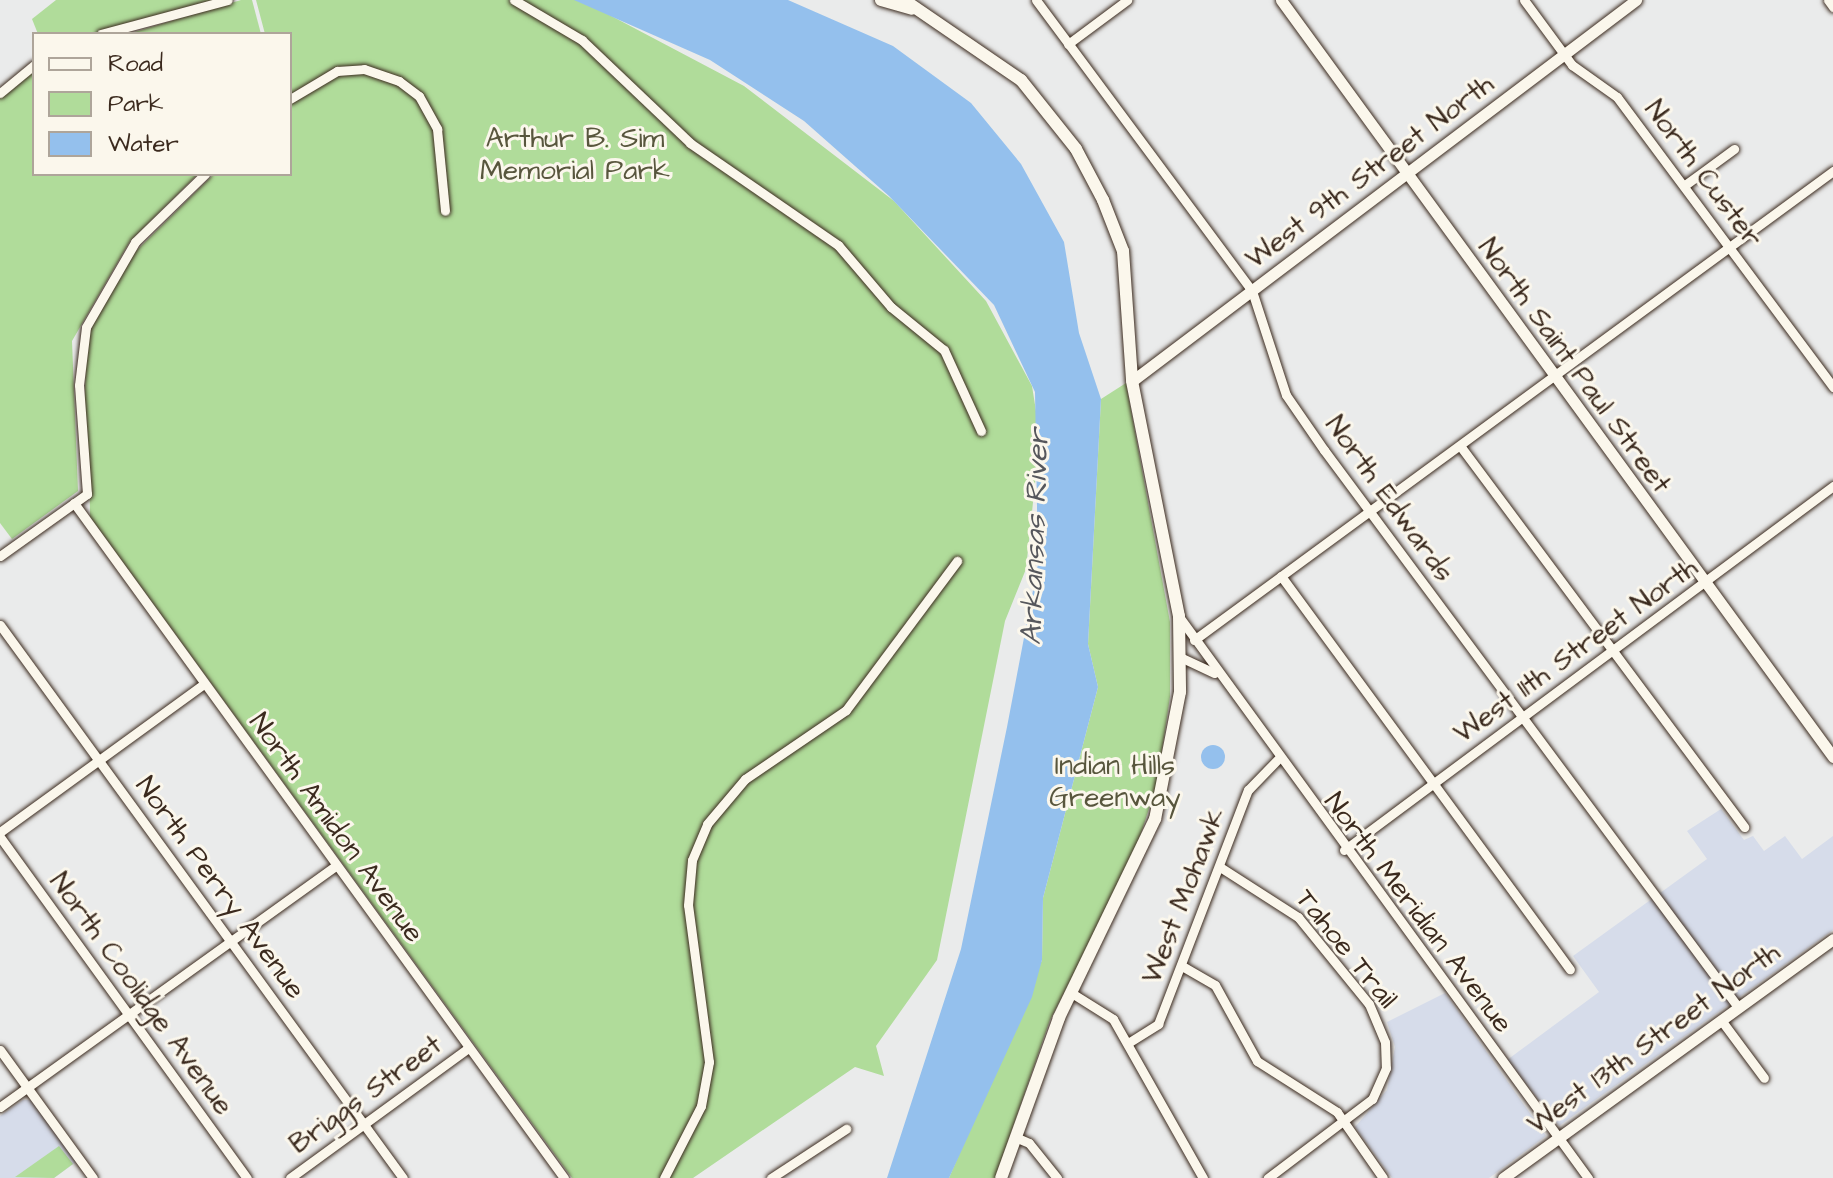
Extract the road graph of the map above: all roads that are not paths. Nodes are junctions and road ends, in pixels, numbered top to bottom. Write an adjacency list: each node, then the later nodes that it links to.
1 (228, 0): 13 (street)
2 (514, 0): 30 (street)
3 (881, 0): 12 (main road)
4 (904, 0): 12 (main road)
5 (1036, 0): 14 (street, North Edwards)
6 (1127, 0): 14 (street)
7 (1281, 0): 21 (street, North Saint Paul Street)
8 (1524, 0): 15 (street, North Custer)
9 (1636, 0): 15 (street, West 9th Street North)
10 (1828, 0): 11 (street)
11 (1833, 7)
12 (922, 12): 28 (main road)
13 (108, 32)
14 (1068, 44): 26 (street, North Edwards)
15 (1564, 55): 21 (street, West 9th Street North); 23 (street, North Custer)
16 (32, 67): 17 (street)
17 (0, 93)
18 (292, 98): 24 (street)
19 (1734, 149): 23 (street)
20 (1833, 171): 25 (street)
21 (1405, 174): 26 (street, West 9th Street North); 27 (street, North Saint Paul Street)
22 (203, 176): 33 (street)
23 (1685, 185): 25 (street, North Custer)
24 (445, 211)
25 (1732, 249): 27 (street); 29 (street, North Custer)
26 (1252, 291): 28 (street, West 9th Street North); 34 (street, North Edwards)
27 (1554, 380): 31 (street); 38 (street, North Saint Paul Street)
28 (1132, 381): 39 (main road)
29 (1833, 387)
30 (981, 431)
31 (1461, 447): 34 (street); 42 (street)
32 (1833, 486): 38 (street, West 11th Street North)
33 (74, 503): 35 (street); 45 (street, North Amidon Avenue)
34 (1370, 512): 37 (street); 46 (street, North Edwards)
35 (0, 556)
36 (957, 561): 81 (street)
37 (1281, 576): 41 (street); 50 (street)
38 (1704, 583): 42 (street, West 11th Street North); 47 (street, North Saint Paul Street)
39 (1179, 616): 41 (street, North Meridian Avenue); 43 (main road)
40 (0, 625): 48 (street, North Perry Avenue)
41 (1194, 640): 44 (street, North Meridian Avenue)
42 (1613, 651): 46 (street, West 11th Street North); 51 (street)
43 (1180, 657): 44 (street, North Meridian Avenue); 60 (main road)
44 (1214, 673): 49 (street, North Meridian Avenue)
45 (204, 684): 48 (street); 54 (street, North Amidon Avenue)
46 (1522, 717): 50 (street, West 11th Street North); 61 (street, North Edwards)
47 (1833, 757)
48 (99, 760): 52 (street); 57 (street, North Perry Avenue)
49 (1277, 760): 53 (street, North Meridian Avenue); 55 (street, West Mohawk)
50 (1435, 782): 53 (street, West 11th Street North); 59 (street)
51 (1744, 827)
52 (0, 834): 62 (street, North Coolidge Avenue)
53 (1344, 850): 74 (street, North Meridian Avenue)
54 (336, 866): 57 (street); 65 (street, North Amidon Avenue)
55 (1220, 867): 58 (street, West Mohawk); 71 (street, Tahoe Trail)
56 (1833, 939): 61 (street, West 13th Street North)
57 (231, 941): 62 (street); 70 (street, North Perry Avenue)
58 (1182, 966): 64 (street, West Mohawk); 71 (street)
59 (1570, 969)
60 (1070, 992): 64 (street); 73 (main road)
61 (1738, 1007): 63 (street, West 13th Street North)
62 (129, 1014): 68 (street); 77 (street, North Coolidge Avenue)
63 (1721, 1020): 67 (street); 74 (street, West 13th Street North)
64 (1128, 1043): 86 (street)
65 (468, 1048): 70 (street, Briggs Street); 80 (street, North Amidon Avenue)
66 (0, 1050): 68 (street)
67 (1764, 1078)
68 (27, 1087): 69 (street); 76 (street)
69 (0, 1107)
70 (364, 1124): 78 (street, Briggs Street); 79 (street, North Perry Avenue)
71 (1345, 1124): 87 (street, Tahoe Trail); 88 (street)
72 (846, 1129): 75 (street)
73 (1015, 1137): 84 (main road); 85 (street)
74 (1558, 1138): 89 (street, West 13th Street North); 90 (street, North Meridian Avenue)
75 (782, 1168): 82 (street); 83 (street)
76 (93, 1178)
77 (247, 1178)
78 (290, 1178)
79 (403, 1178)
80 (564, 1178)
81 (664, 1178)
82 (771, 1178)
83 (789, 1178)
84 (1001, 1178)
85 (1057, 1178)
86 (1203, 1178)
87 (1268, 1178)
88 (1383, 1178)
89 (1503, 1178)
90 (1588, 1178)

